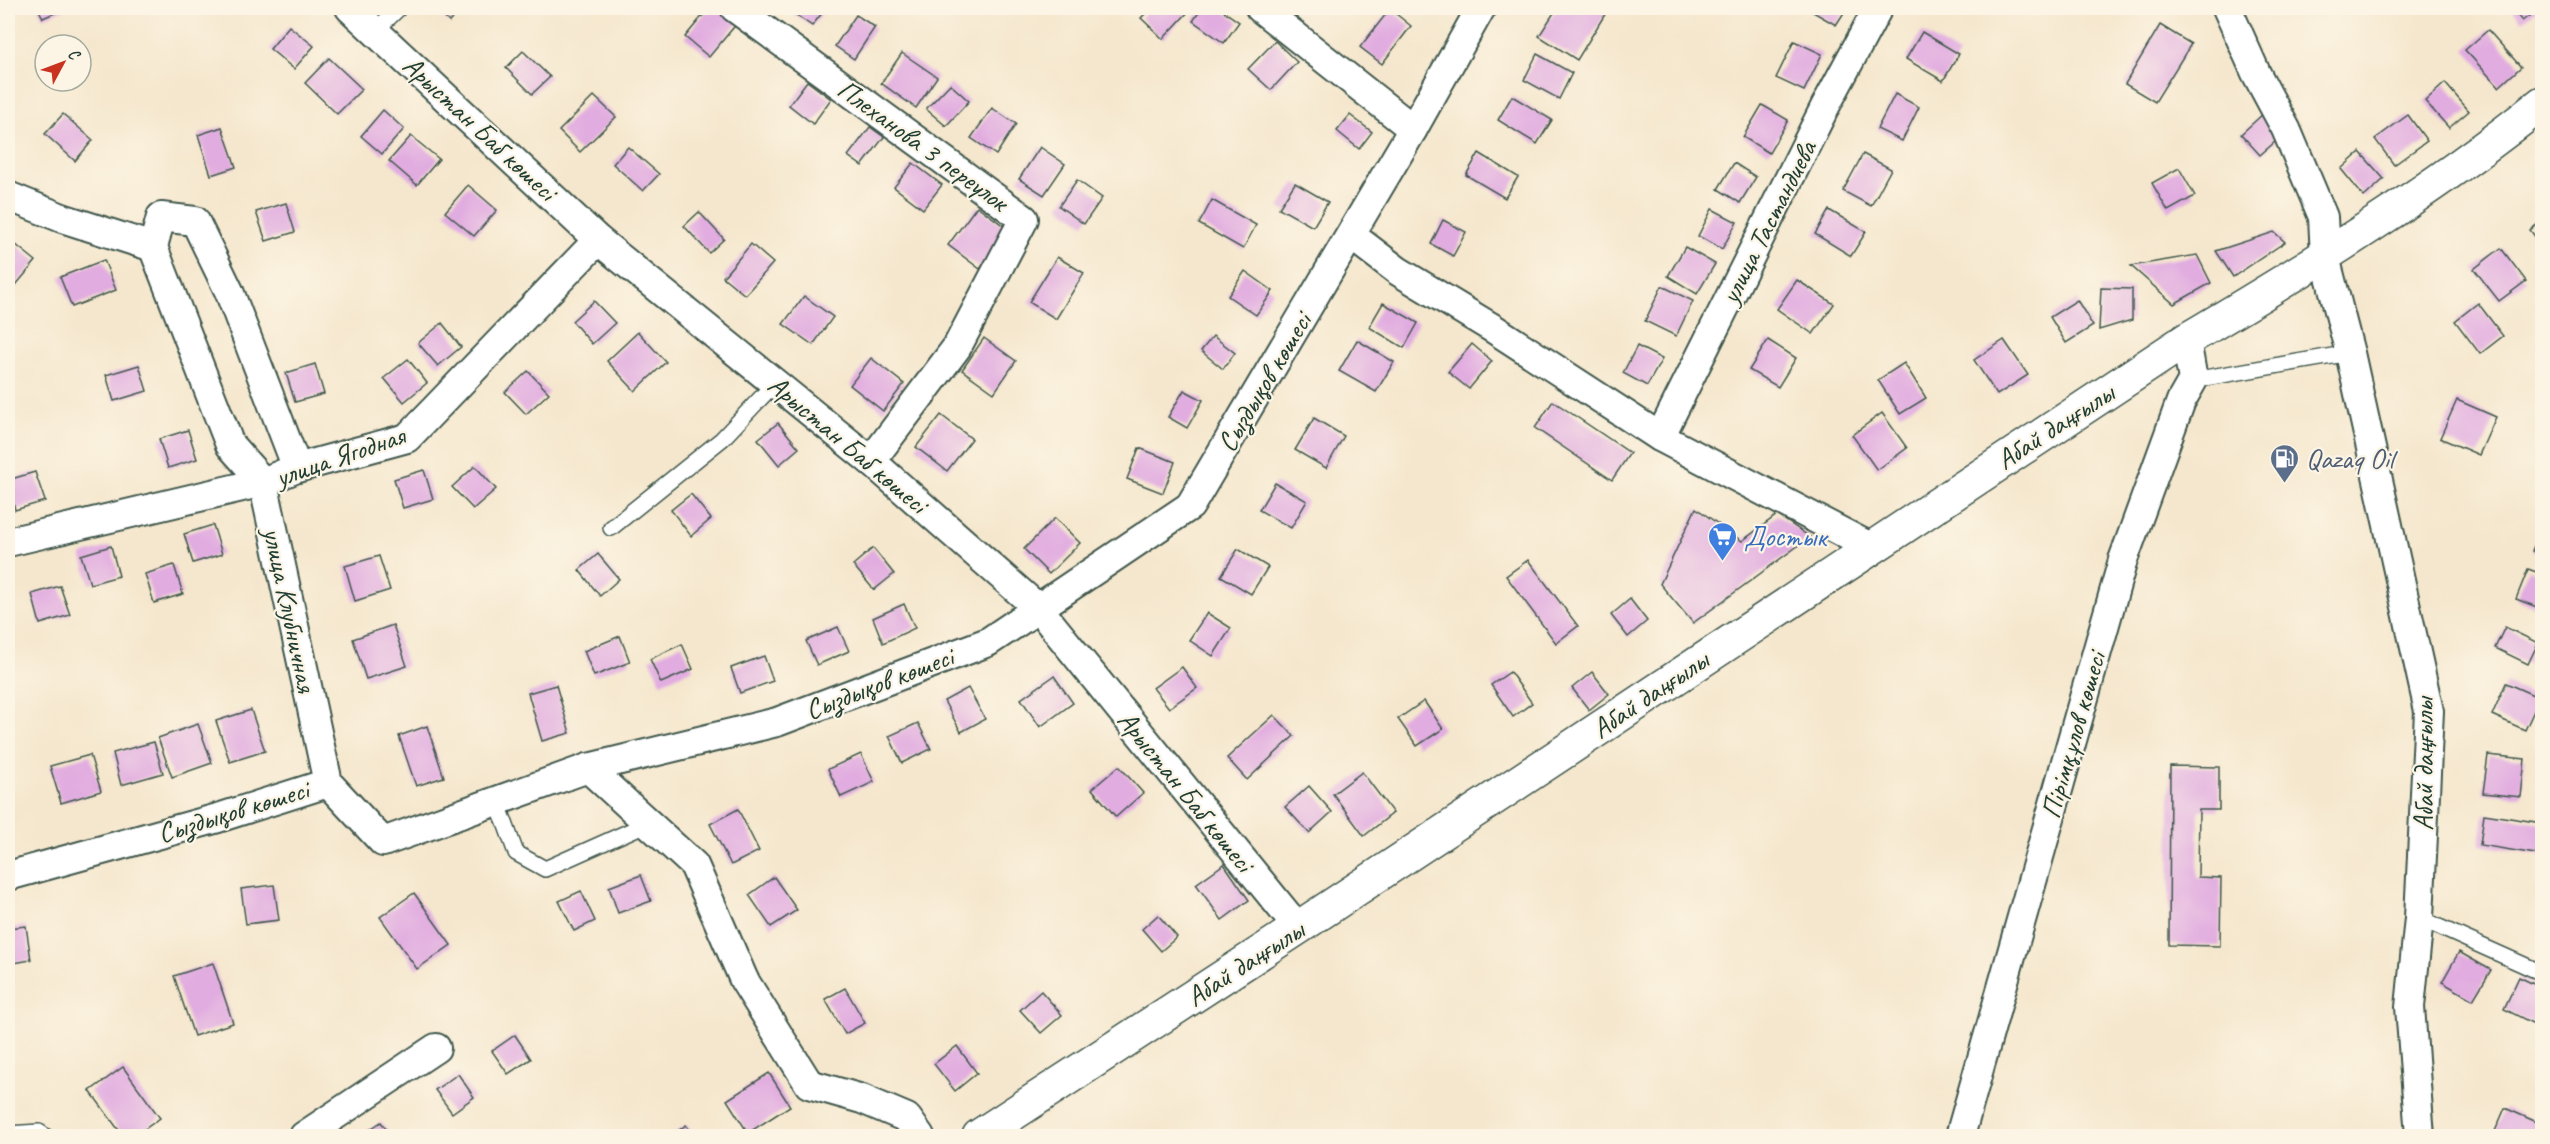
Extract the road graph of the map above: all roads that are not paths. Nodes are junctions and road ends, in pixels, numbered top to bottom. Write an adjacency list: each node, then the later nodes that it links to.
1 (350, 8): 8 (street, Арыстан Баб көшесі)
2 (399, 8): 8 (lane)
3 (735, 8): 21 (street, Плеханова 3 переулок)
4 (1260, 8): 10 (street)
5 (1481, 8): 10 (street, Сыздықов көшесі)
6 (1878, 8): 20 (street, улица Тастандиева)
7 (2227, 8): 15 (street)
8 (376, 30): 13 (street, Арыстан Баб көшесі)
9 (2542, 103): 15 (street, Абай даңғылы)
10 (1413, 129): 12 (street, Сыздықов көшесі)
11 (8, 196): 14 (street)
12 (1351, 235): 20 (street); 27 (street, Сыздықов көшесі)
13 (598, 240): 19 (street, Арыстан Баб көшесі); 22 (street, улица Ягодная)
14 (153, 247): 22 (street); 23 (street, улица Клубничная)
15 (2325, 257): 16 (street, Абай даңғылы); 17 (street, Абай даңғылы)
16 (2186, 340): 18 (street); 26 (street, Абай даңғылы)
17 (2350, 353): 18 (lane); 33 (street, Абай даңғылы)
18 (2193, 380): 42 (street, Пірімқұлов көшесі)
19 (775, 383): 21 (street, Арыстан Баб көшесі); 24 (lane)
20 (1660, 437): 26 (street)
21 (871, 461): 27 (street, Арыстан Баб көшесі)
22 (297, 468): 23 (street, улица Ягодная)
23 (263, 482): 25 (street, улица Ягодная); 29 (street, улица Клубничная)
24 (611, 528)
25 (8, 542)
26 (1872, 548): 34 (street, Абай даңғылы)
27 (1038, 608): 28 (street, Сыздықов көшесі); 34 (street, Арыстан Баб көшесі)
28 (588, 768): 30 (street, Сыздықов көшесі); 31 (street)
29 (328, 783): 30 (street, Сыздықов көшесі); 32 (street, Сыздықов көшесі)
30 (497, 801): 31 (lane)
31 (648, 823): 40 (street)
32 (8, 876)
33 (2419, 918): 35 (lane); 43 (street, Абай даңғылы)
34 (1298, 928): 41 (street, Абай даңғылы)
35 (2542, 973)
36 (436, 1048): 39 (street)
37 (8, 1134): 38 (lane)
38 (45, 1137)
39 (304, 1137)
40 (920, 1137)
41 (979, 1137)
42 (1960, 1137)
43 (2420, 1137)

